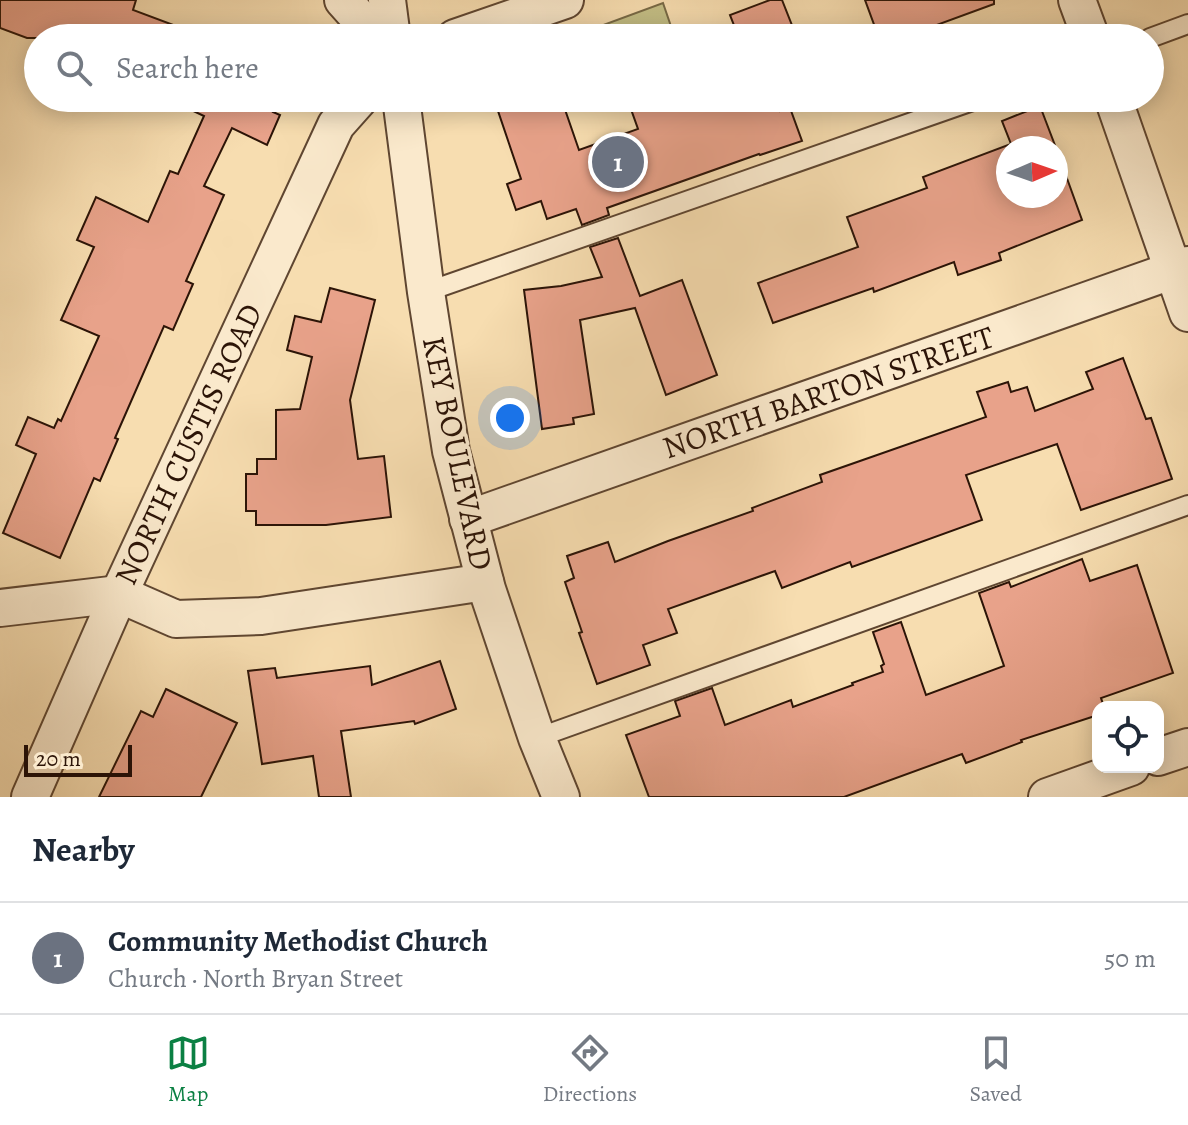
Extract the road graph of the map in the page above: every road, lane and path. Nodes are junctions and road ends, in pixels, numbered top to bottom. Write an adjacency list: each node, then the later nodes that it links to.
1 (343, 0): 5 (street)
2 (387, 0): 6 (street)
3 (565, 0): 7 (street)
4 (1077, 0): 8 (street)
5 (364, 24)
6 (390, 24)
7 (496, 24)
8 (1086, 24)
9 (1188, 24): 10 (lane)
10 (1164, 33)
11 (348, 112): 21 (street, NORTH CUSTIS ROAD)
12 (403, 112): 16 (street, KEY BOULEVARD)
13 (941, 112): 16 (lane)
14 (1119, 112): 15 (street)
15 (1180, 268): 17 (street); 19 (street, NORTH BARTON STREET)
16 (426, 292): 19 (street, KEY BOULEVARD)
17 (1188, 313)
18 (1188, 505): 23 (lane)
19 (468, 519): 20 (street, KEY BOULEVARD)
20 (485, 582): 21 (street); 23 (street, KEY BOULEVARD)
21 (119, 594): 22 (street); 27 (street, NORTH CUSTIS ROAD)
22 (0, 608)
23 (537, 738): 28 (street, KEY BOULEVARD)
24 (1188, 747): 25 (street)
25 (1164, 755)
26 (1114, 773): 29 (street)
27 (30, 797)
28 (561, 797)
29 (1047, 797)

